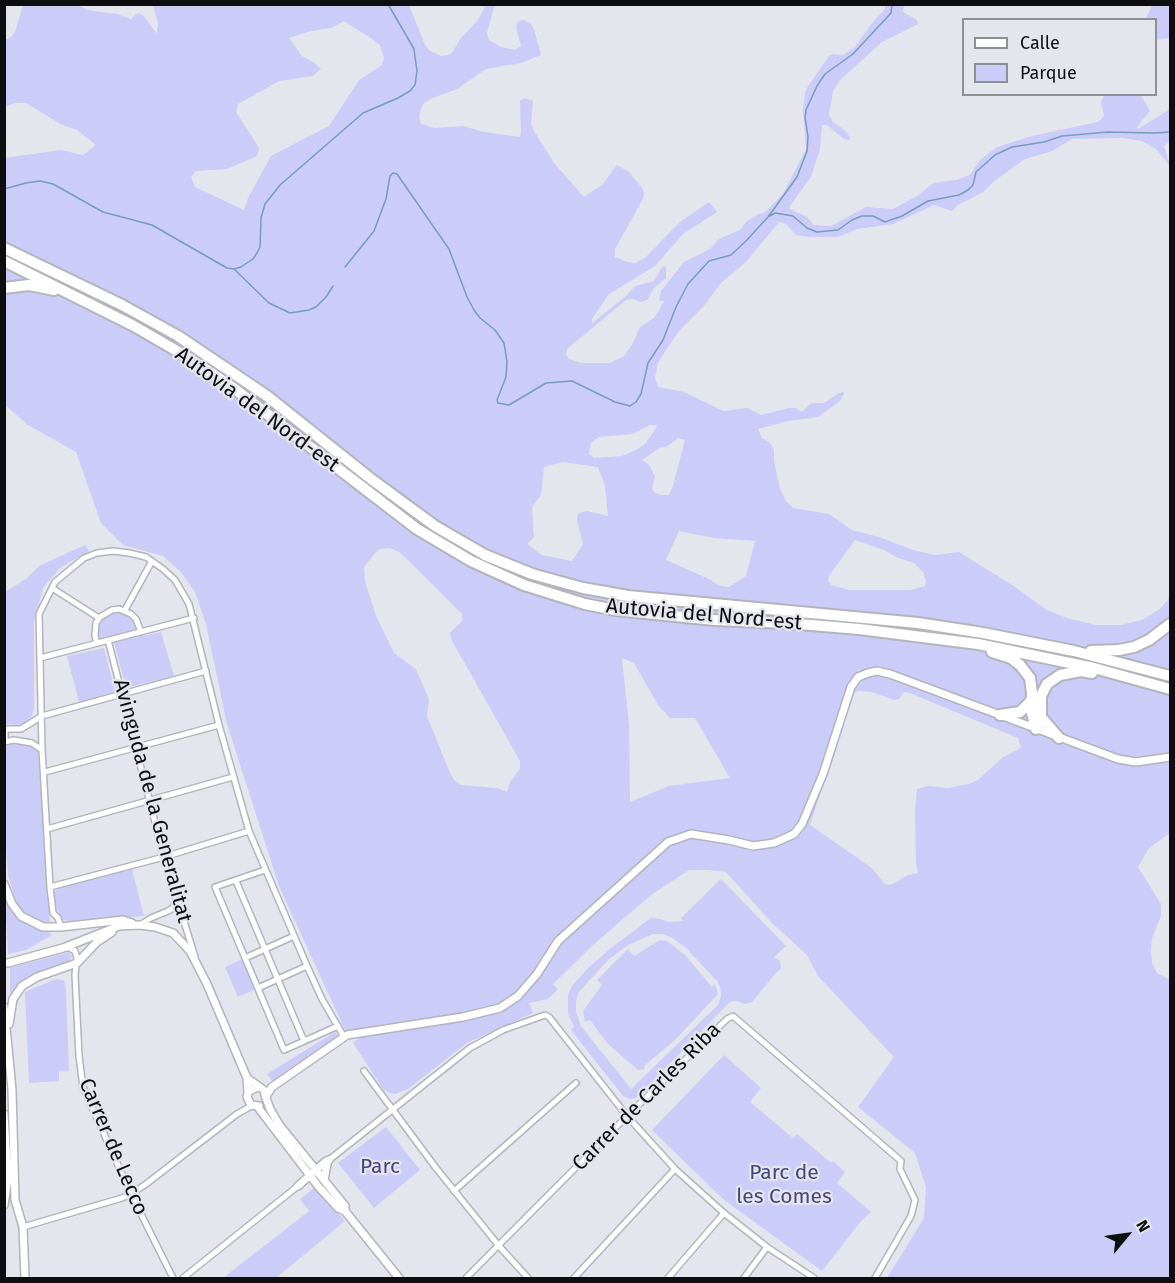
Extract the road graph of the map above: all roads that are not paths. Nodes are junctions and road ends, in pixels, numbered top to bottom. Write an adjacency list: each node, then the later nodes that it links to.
1 (4, 248): 15 (highway, Autovia del Nord-est)
2 (4, 261): 4 (highway, Autovia del Nord-est)
3 (4, 288): 4 (highway)
4 (97, 307): 14 (highway, Autovia del Nord-est)
5 (152, 561): 6 (street); 7 (street); 9 (street)
6 (52, 588): 8 (street); 16 (street)
7 (125, 610): 8 (street); 11 (street)
8 (99, 618): 13 (street)
9 (194, 618): 11 (street); 17 (street)
10 (1170, 624): 15 (highway)
11 (141, 632): 12 (street)
12 (108, 640): 13 (street); 21 (street, Avinguda de la Generalitat)
13 (97, 643): 16 (street)
14 (978, 644): 18 (highway, Autovia del Nord-est); 22 (highway)
15 (1074, 651): 19 (highway, Autovia del Nord-est)
16 (40, 658): 24 (street)
17 (206, 671): 21 (street); 26 (street)
18 (1123, 675): 20 (highway, Autovia del Nord-est); 25 (highway)
19 (1170, 676)
20 (1170, 689)
21 (122, 694): 24 (street); 31 (street, Avinguda de la Generalitat)
22 (1031, 701): 23 (highway); 27 (highway)
23 (1000, 715): 27 (street); 61 (street)
24 (42, 716): 28 (street); 32 (street)
25 (1041, 717): 27 (highway); 29 (highway)
26 (219, 725): 31 (street); 35 (street)
27 (1036, 729): 29 (street)
28 (4, 730): 30 (street)
29 (1059, 738): 33 (street)
30 (4, 742): 32 (street)
31 (135, 748): 34 (street); 36 (street, Avinguda de la Generalitat)
32 (42, 750): 34 (street)
33 (1170, 757)
34 (45, 772): 37 (street)
35 (233, 777): 36 (street); 38 (street)
36 (150, 801): 37 (street); 39 (street, Avinguda de la Generalitat)
37 (46, 829): 43 (street)
38 (249, 831): 39 (street); 40 (street)
39 (164, 857): 43 (street); 44 (street, Avinguda de la Generalitat)
40 (265, 870): 41 (street); 48 (street)
41 (236, 880): 50 (street); 51 (street)
42 (4, 884): 47 (street)
43 (50, 887): 47 (street)
44 (177, 899): 45 (street); 52 (street, Avinguda de la Generalitat)
45 (139, 925): 46 (street); 47 (street); 52 (street)
46 (119, 926): 49 (street); 54 (street)
47 (61, 927)
48 (294, 936): 50 (street); 55 (street)
49 (63, 948): 53 (street); 54 (street)
50 (265, 949): 51 (street); 56 (street)
51 (245, 958): 57 (street)
52 (196, 961): 64 (street)
53 (8, 963)
54 (77, 963): 60 (street); 81 (street, Carrer de Lecco)
55 (307, 966): 56 (street); 59 (street)
56 (278, 979): 57 (street); 62 (street)
57 (258, 988): 62 (street)
58 (4, 1007): 60 (street)
59 (338, 1026): 61 (street); 62 (street)
60 (7, 1035): 86 (street)
61 (346, 1036): 66 (street)
62 (304, 1041)
63 (364, 1071): 69 (street)
64 (246, 1078): 66 (street); 67 (street)
65 (576, 1083): 80 (street)
66 (263, 1093): 67 (street); 68 (street); 75 (street)
67 (248, 1096): 68 (street); 70 (street)
68 (255, 1106): 70 (street); 73 (street)
69 (393, 1111): 72 (street); 74 (street); 80 (street)
70 (237, 1113): 81 (street)
71 (4, 1114): 83 (street)
72 (627, 1116): 76 (street); 87 (street, Carrer de Carles Riba); 99 (street, Carrer de Carles Riba)
73 (296, 1155): 75 (street); 77 (street)
74 (327, 1162): 75 (street); 77 (street); 78 (street)
75 (304, 1163): 77 (street); 79 (street)
76 (675, 1169): 85 (street); 95 (street)
77 (313, 1173): 78 (street); 79 (street); 82 (street)
78 (321, 1183): 79 (street); 82 (street); 84 (street)
79 (300, 1184): 91 (street)
80 (454, 1191): 87 (street)
81 (131, 1194): 86 (street); 90 (street, Carrer de Lecco)
82 (337, 1197): 84 (street)
83 (4, 1205)
84 (345, 1211): 92 (street)
85 (724, 1213): 88 (street); 96 (street)
86 (23, 1227): 89 (street)
87 (499, 1246): 93 (street, Carrer de Carles Riba); 94 (street)
88 (767, 1247): 97 (street); 98 (street)
89 (25, 1278)
90 (173, 1278)
91 (183, 1278)
92 (399, 1278)
93 (466, 1278)
94 (528, 1278)
95 (574, 1278)
96 (668, 1278)
97 (744, 1278)
98 (811, 1278)
99 (875, 1278)

